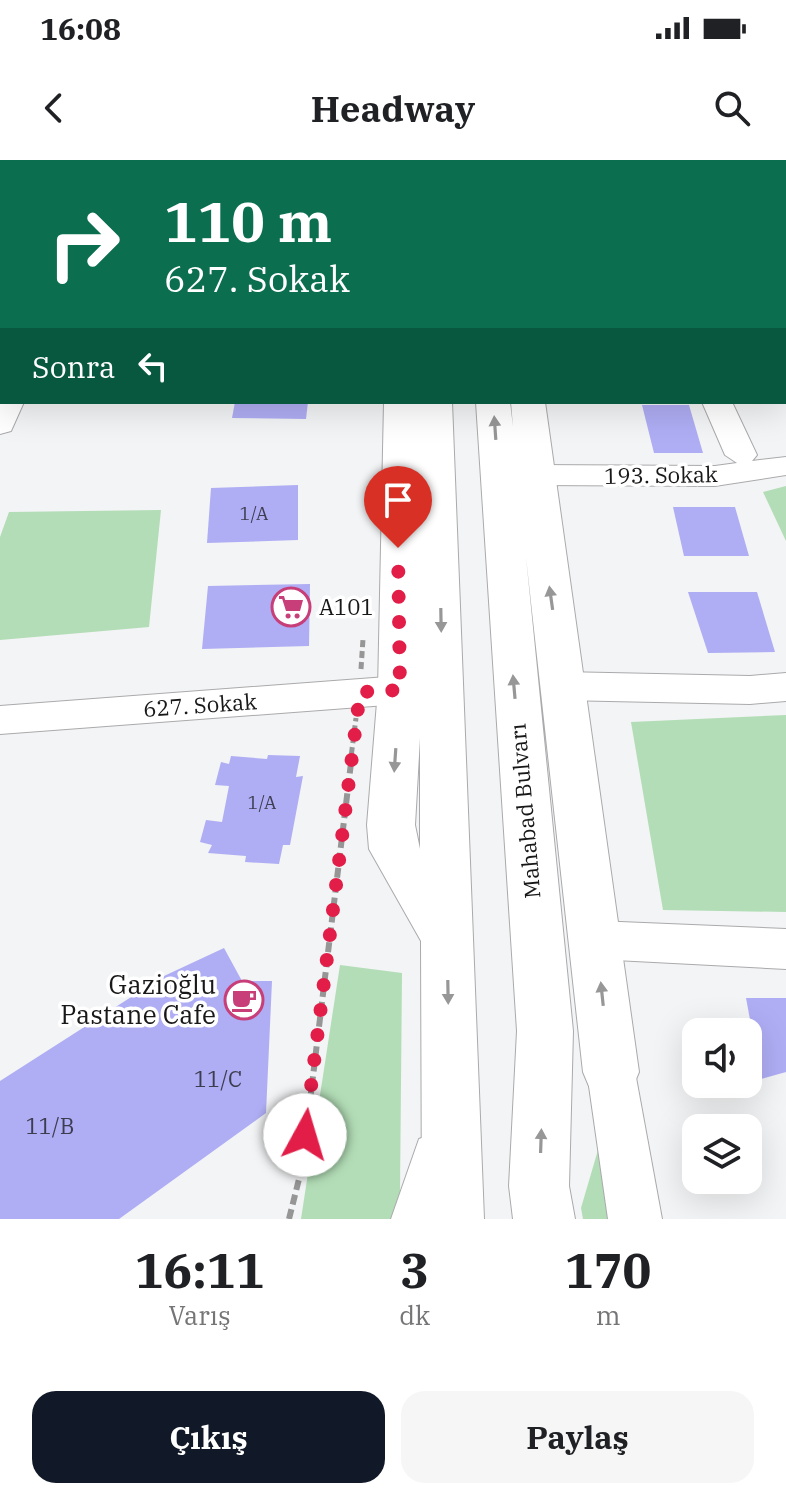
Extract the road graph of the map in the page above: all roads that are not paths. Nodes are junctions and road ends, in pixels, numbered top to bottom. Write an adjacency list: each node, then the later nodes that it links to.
1 (8, 404): 7 (street)
2 (401, 404): 13 (main road)
3 (435, 404): 15 (main road, one-way to 15)
4 (493, 404): 18 (main road, Mahabad Bulvarı, one-way to 4)
5 (528, 404): 10 (main road)
6 (718, 404): 8 (street)
7 (0, 425)
8 (741, 455)
9 (786, 466): 10 (street, 193. Sokak)
10 (535, 475): 11 (main road, one-way to 10)
11 (562, 686): 12 (street); 16 (main road)
12 (786, 687)
13 (380, 691): 14 (street, 627. Sokak); 15 (main road, one-way to 15)
14 (0, 720)
15 (447, 939): 20 (main road, one-way to 20)
16 (596, 940): 17 (street); 19 (main road, one-way to 16)
17 (786, 949)
18 (545, 1031): 19 (main road); 23 (main road, Mahabad Bulvarı, one-way to 18)
19 (611, 1072): 24 (street)
20 (451, 1113): 21 (street); 22 (main road)
21 (418, 1219)
22 (453, 1219)
23 (544, 1219)
24 (635, 1219)

